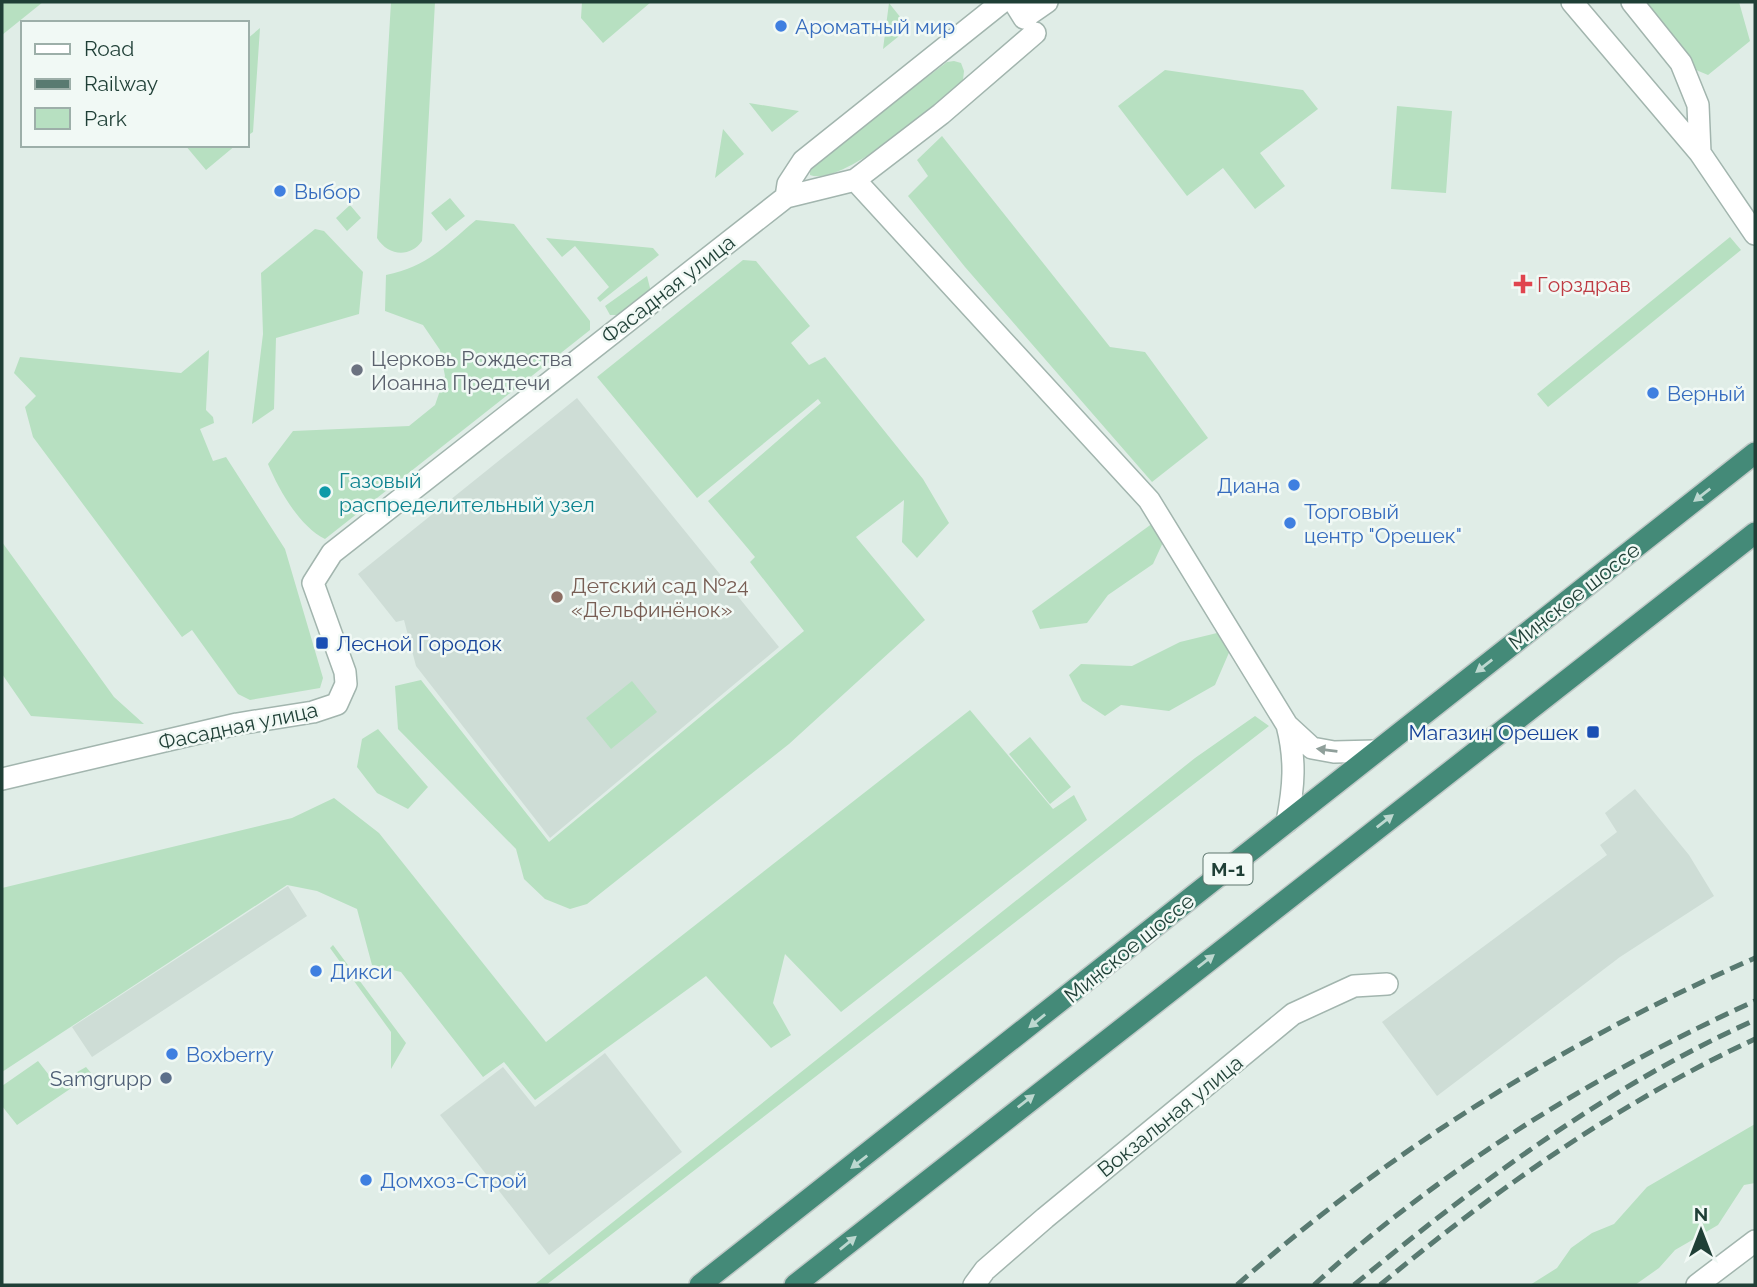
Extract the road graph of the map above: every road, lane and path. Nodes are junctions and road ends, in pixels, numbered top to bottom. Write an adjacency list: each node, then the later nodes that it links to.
1 (1002, 2): 8 (street)
2 (1047, 2): 5 (street)
3 (1572, 2): 6 (street)
4 (1632, 2): 6 (street)
5 (1024, 18): 7 (street)
6 (1700, 153): 9 (street)
7 (855, 180): 8 (street, Фасадная улица); 12 (street)
8 (786, 197): 14 (street, Фасадная улица)
9 (1755, 234)
10 (1755, 453): 13 (highway, Минское шоссе / М-1, one-way to 13)
11 (1755, 533): 19 (highway, one-way to 11)
12 (1287, 725): 13 (street, one-way to 12); 15 (street)
13 (1377, 751): 15 (highway, Минское шоссе / М-1)
14 (2, 779)
15 (1287, 822): 18 (highway, Минское шоссе / М-1, one-way to 18)
16 (1387, 984): 20 (street, Вокзальная улица)
17 (1755, 1241): 21 (street)
18 (700, 1285)
19 (795, 1285)
20 (974, 1285)
21 (1697, 1285)

